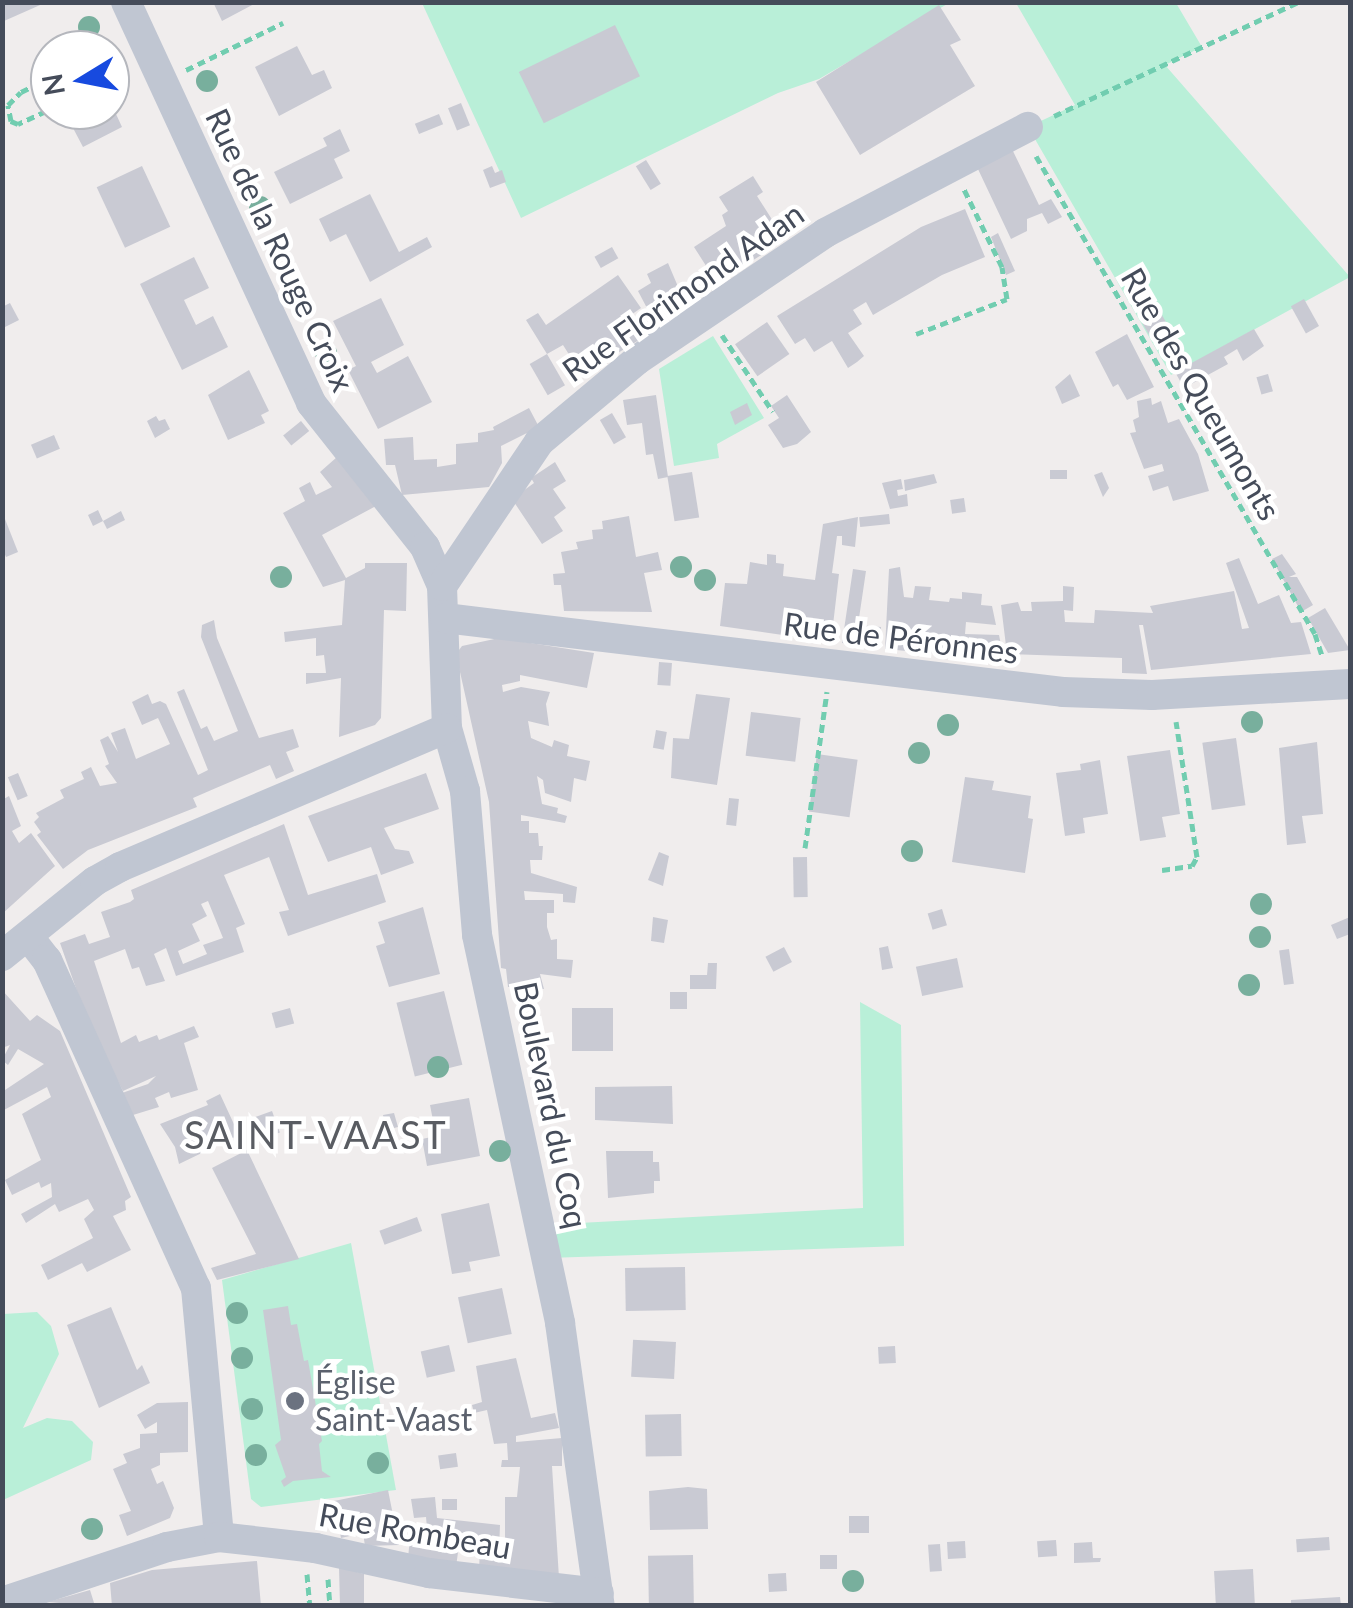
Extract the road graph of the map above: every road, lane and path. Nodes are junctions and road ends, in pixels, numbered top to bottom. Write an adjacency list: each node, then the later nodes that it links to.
1 (126, 2): 4 (street, Rue de la Rouge Croix)
2 (1298, 2): 7 (path)
3 (283, 23): 4 (path)
4 (162, 82): 12 (street, Rue de la Rouge Croix)
5 (30, 88): 6 (path)
6 (30, 118)
7 (1025, 129): 8 (street, Rue Florimond Adan); 15 (path, Rue des Queumonts)
8 (953, 166): 9 (street, Rue Florimond Adan); 10 (path)
9 (707, 313): 11 (path); 12 (street, Rue Florimond Adan)
10 (916, 334)
11 (773, 412)
12 (442, 586): 13 (street, Rue de la Rouge Croix)
13 (445, 618): 14 (street, Rue de Péronnes); 17 (street, Boulevard du Coq)
14 (831, 665): 16 (street, Rue de Péronnes); 18 (path)
15 (1341, 684): 16 (street, Rue de Péronnes)
16 (1171, 694): 19 (path)
17 (447, 728): 20 (street); 23 (street, Boulevard du Coq)
18 (805, 848)
19 (1162, 870)
20 (28, 936): 21 (street); 22 (street)
21 (3, 955)
22 (219, 1537): 23 (street, Rue Rombeau); 24 (street, Rue Rombeau)
23 (600, 1600)
24 (2, 1602)

